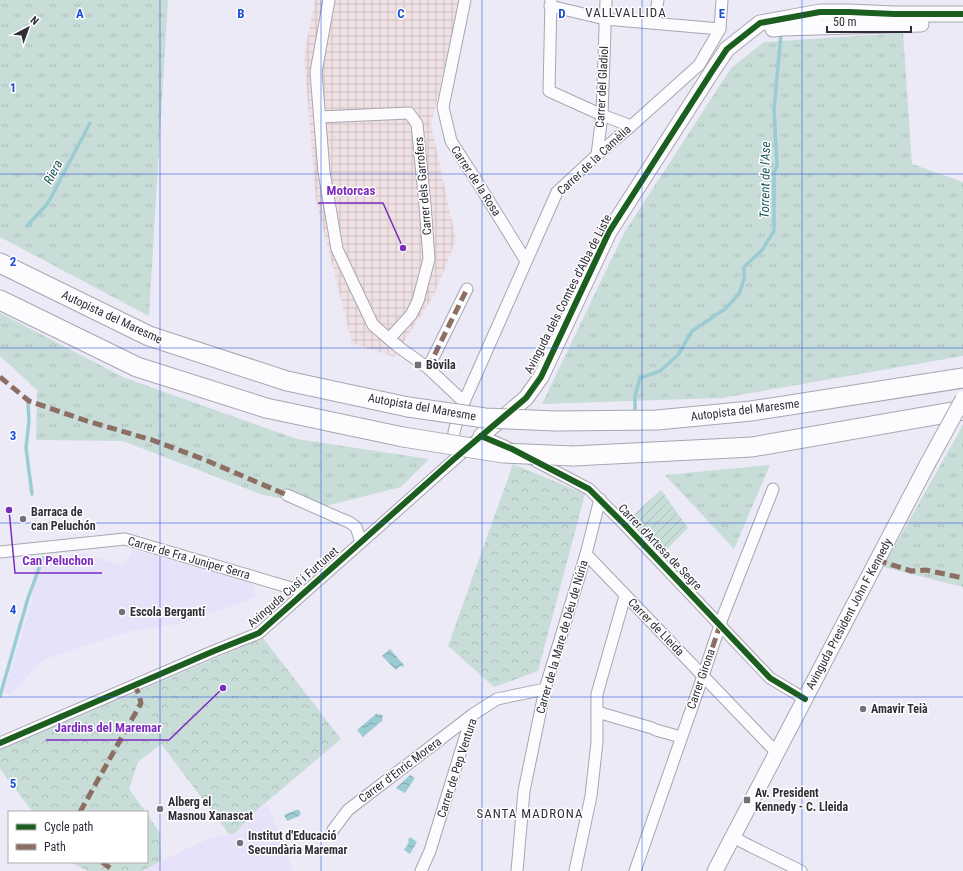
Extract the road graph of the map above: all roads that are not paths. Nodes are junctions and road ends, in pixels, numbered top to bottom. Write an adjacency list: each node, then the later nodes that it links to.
1 (329, 0): 20 (street)
2 (465, 0): 23 (street, Carrer de la Rosa)
3 (606, 0): 13 (street)
4 (649, 0): 12 (street)
5 (658, 0): 12 (street)
6 (722, 0): 17 (street)
7 (831, 0): 10 (street)
8 (551, 3): 13 (street); 19 (street)
9 (847, 6): 10 (street, Avinguda dels Comtes d'Alba de Liste); 11 (street); 15 (street); 16 (street)
10 (820, 12): 18 (street, Avinguda dels Comtes d'Alba de Liste)
11 (963, 14)
12 (655, 18): 13 (street); 17 (street)
13 (605, 19): 19 (street, Carrer del Gladiol)
14 (963, 23): 15 (street)
15 (926, 24): 16 (street)
16 (782, 28): 18 (street)
17 (720, 29): 21 (street, Carrer de la Camèlia)
18 (745, 35): 33 (street, Avinguda dels Comtes d'Alba de Liste)
19 (602, 115): 21 (street); 22 (street, Carrer del Gladiol)
20 (320, 117): 27 (street); 27 (street, Carrer dels Garrofers)
21 (631, 126): 22 (street, Carrer de la Camèlia)
22 (597, 155): 23 (street, Carrer de la Camèlia)
23 (526, 261): 31 (street, Carrer de la Camèlia)
24 (0, 263): 29 (highway, Autopista del Maresme, bridge)
25 (467, 289): 28 (street)
26 (0, 300): 32 (highway, bridge)
27 (386, 336): 28 (street)
28 (428, 368): 31 (street)
29 (963, 378)
30 (963, 398): 46 (street, Avinguda President John F Kennedy, bridge)
31 (464, 402): 34 (street, Carrer de la Camèlia)
32 (963, 410)
33 (481, 436): 34 (street, Avinguda Cusí i Furtunet); 37 (street, Carrer d'Artesa de Segre)
34 (454, 459): 38 (street, Avinguda Cusí i Furtunet)
35 (773, 489): 43 (street, Carrer Girona)
36 (287, 495): 38 (street)
37 (600, 499): 40 (street, Carrer de la Mare de Déu de Núria); 43 (street, Carrer d'Artesa de Segre)
38 (361, 542): 41 (street, Avinguda Cusí i Furtunet)
39 (0, 552): 41 (street, Carrer de Fra Juniper Serra)
40 (586, 554): 42 (street, Carrer de Lleida); 45 (street, Carrer de la Mare de Déu de Núria)
41 (305, 592): 50 (street, Avinguda Cusí i Furtunet)
42 (625, 596): 44 (street, Carrer de Lleida); 47 (street)
43 (720, 625): 44 (street, Carrer Girona); 46 (street, Carrer d'Artesa de Segre)
44 (703, 676): 49 (street, Carrer Girona); 51 (street, Carrer de Lleida)
45 (545, 688): 48 (street, Carrer de Pep Ventura); 55 (street, Carrer de la Mare de Déu de Núria)
46 (805, 699): 51 (street, Avinguda President John F Kennedy)
47 (597, 712): 49 (street); 56 (street)
48 (472, 715): 52 (street, Carrer d'Enric Morera); 54 (street, Carrer de Pep Ventura)
49 (681, 737): 57 (street, Carrer Girona)
50 (0, 743)
51 (776, 752): 53 (street, Avinguda President John F Kennedy)
52 (332, 830)
53 (732, 837): 58 (street, Avinguda President John F Kennedy); 59 (street)
54 (421, 871)
55 (517, 871)
56 (575, 871)
57 (635, 871)
58 (715, 871)
59 (801, 871)

